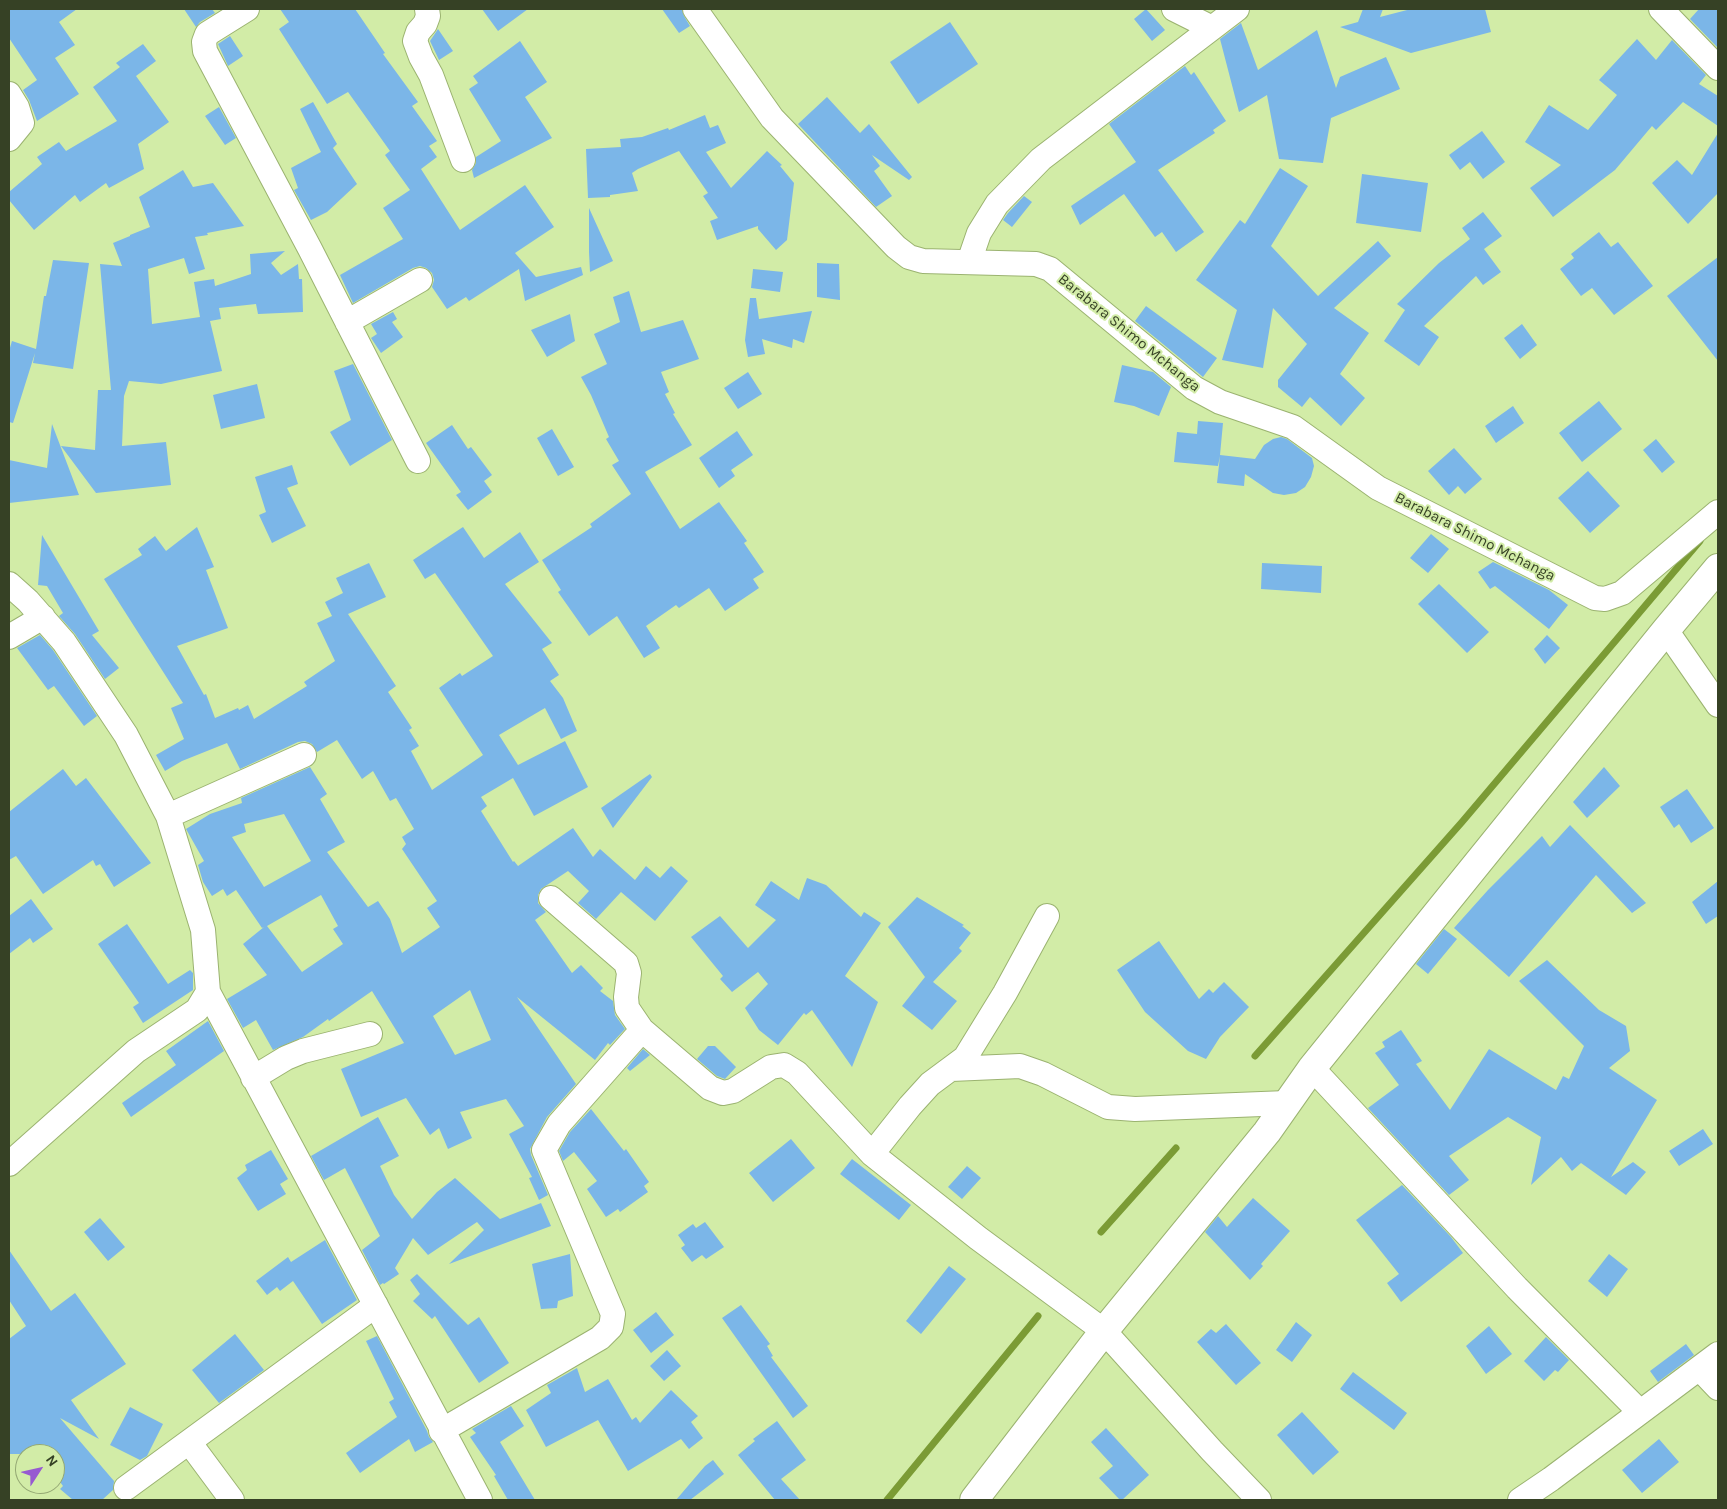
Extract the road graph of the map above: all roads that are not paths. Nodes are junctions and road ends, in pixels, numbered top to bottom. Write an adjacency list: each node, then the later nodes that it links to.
1 (247, 9): 14 (street)
2 (427, 9): 11 (street)
3 (695, 9): 12 (street, Barabara Shimo Mchanga)
4 (1174, 9): 7 (street)
5 (1237, 9): 7 (street)
6 (1662, 9): 8 (street)
7 (1212, 28): 12 (street)
8 (1718, 68)
9 (9, 94): 10 (street)
10 (9, 139)
11 (463, 160)
12 (969, 262): 16 (street, Barabara Shimo Mchanga)
13 (420, 280): 14 (street)
14 (348, 322): 15 (street)
15 (418, 460)
16 (1718, 512)
17 (1718, 568): 20 (street)
18 (9, 584): 19 (street)
19 (43, 618): 21 (street); 24 (street)
20 (1666, 630): 22 (street); 30 (street)
21 (9, 637)
22 (1718, 705)
23 (304, 755): 24 (street)
24 (168, 816): 27 (street)
25 (551, 898): 28 (street)
26 (1047, 916): 31 (street)
27 (208, 992): 32 (street); 35 (street)
28 (642, 1030): 34 (street); 42 (street)
29 (370, 1034): 32 (street)
30 (1312, 1068): 33 (street); 41 (street)
31 (951, 1069): 33 (street); 34 (street)
32 (253, 1078): 36 (street)
33 (1287, 1103): 37 (street)
34 (872, 1154): 37 (street)
35 (9, 1164)
36 (376, 1305): 42 (street); 43 (street)
37 (1104, 1331): 47 (street); 48 (street)
38 (1718, 1354): 39 (street)
39 (1700, 1369): 40 (street); 41 (street)
40 (1718, 1388)
41 (1640, 1412): 49 (street)
42 (441, 1431): 46 (street)
43 (189, 1442): 44 (street); 45 (street)
44 (126, 1488)
45 (232, 1500)
46 (480, 1500)
47 (974, 1500)
48 (1259, 1500)
49 (1520, 1500)

